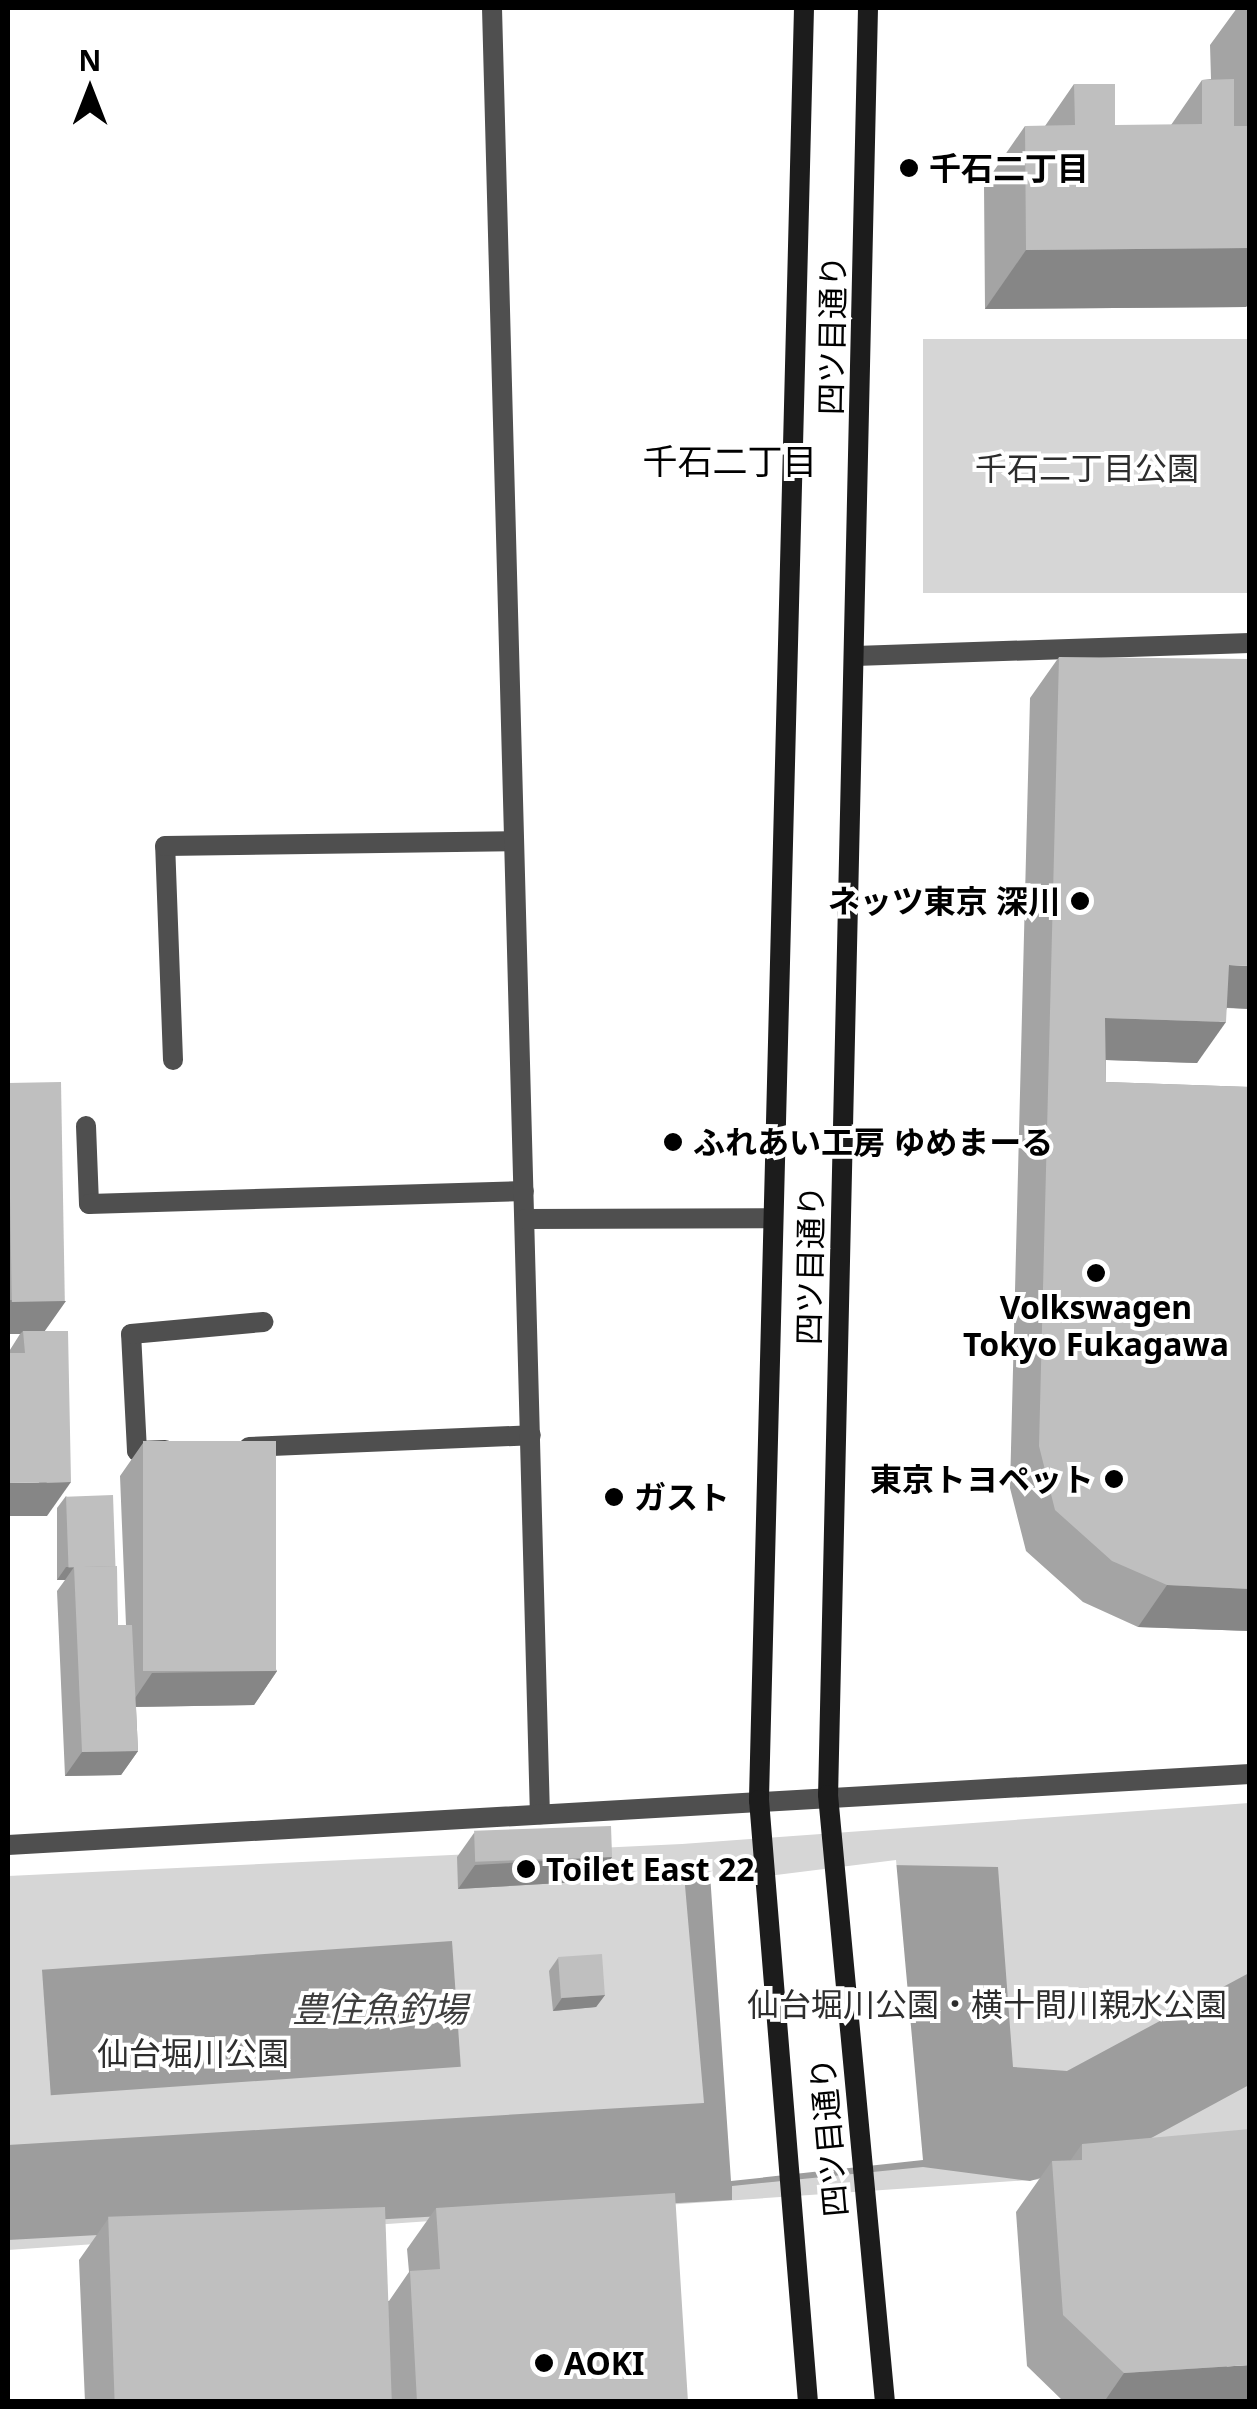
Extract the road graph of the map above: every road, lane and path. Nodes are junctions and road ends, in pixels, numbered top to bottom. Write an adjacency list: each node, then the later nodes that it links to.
1 (492, 8): 6 (street)
2 (804, 8): 10 (main road, 四ツ目通り)
3 (868, 8): 5 (main road, 四ツ目通り)
4 (1250, 644): 5 (street)
5 (855, 656): 15 (main road, 四ツ目通り)
6 (510, 841): 7 (street); 9 (street)
7 (173, 1060)
8 (86, 1126): 9 (street)
9 (524, 1191): 11 (street)
10 (768, 1218): 11 (street); 16 (main road, 四ツ目通り)
11 (525, 1219): 13 (street)
12 (263, 1322): 13 (street)
13 (531, 1435): 17 (street)
14 (1250, 1774): 15 (street)
15 (828, 1796): 16 (street); 20 (main road, 四ツ目通り)
16 (759, 1800): 17 (street); 19 (main road, 四ツ目通り)
17 (540, 1814): 18 (street)
18 (8, 1845)
19 (808, 2402)
20 (885, 2402)

